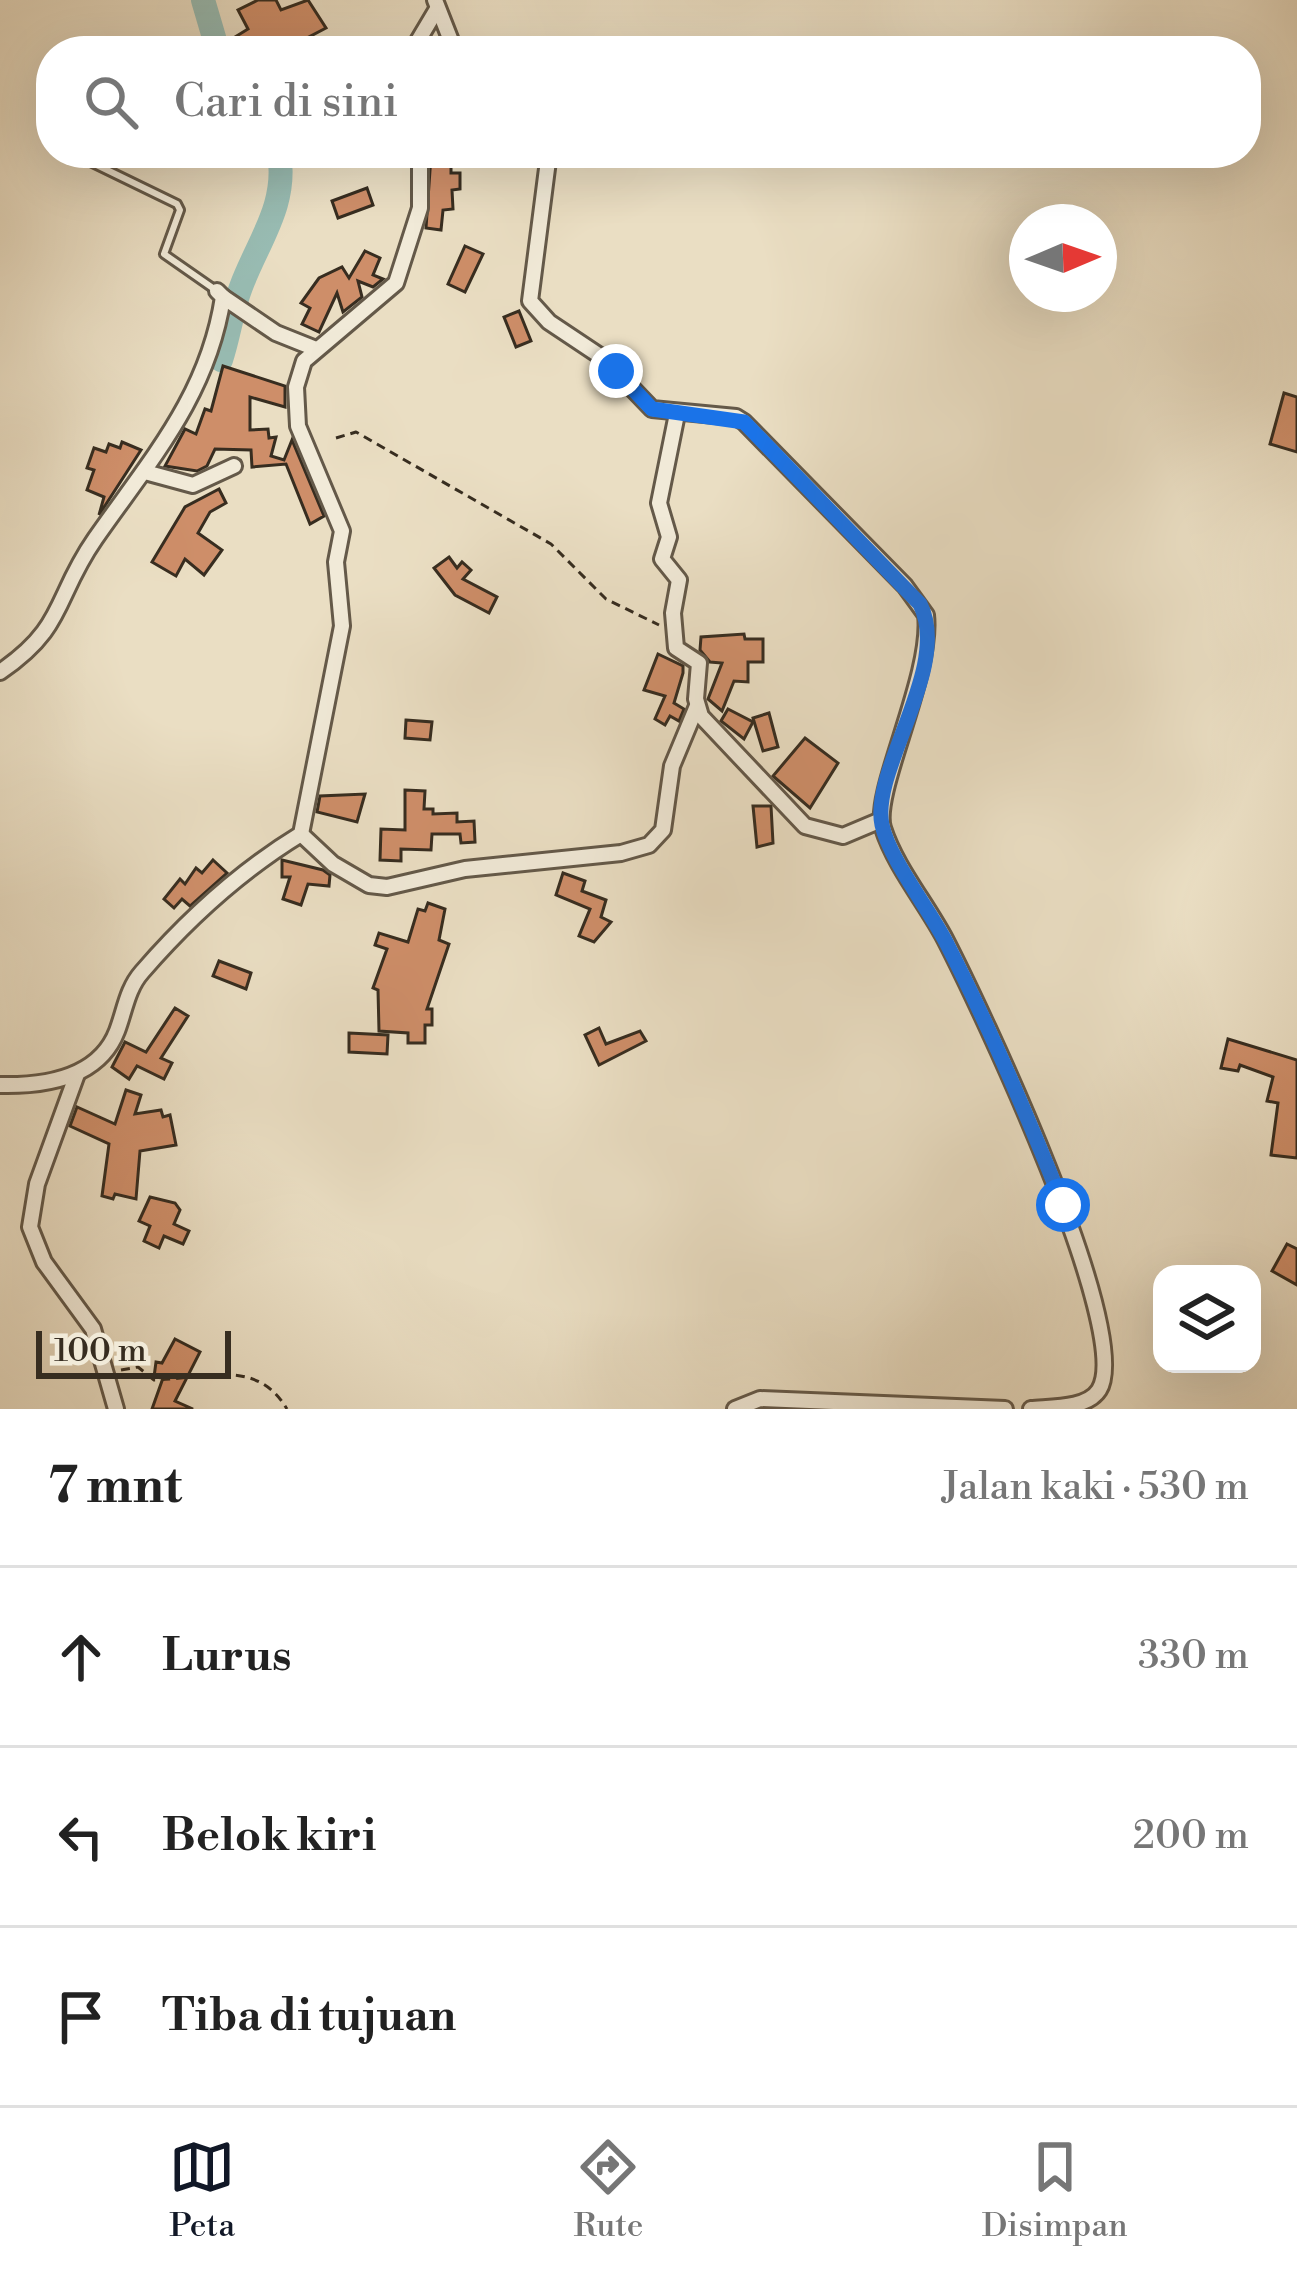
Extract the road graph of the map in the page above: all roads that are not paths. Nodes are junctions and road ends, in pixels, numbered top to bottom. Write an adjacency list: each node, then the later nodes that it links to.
1 (436, 3): 2 (street); 3 (street)
2 (420, 36)
3 (449, 36)
4 (103, 168): 7 (lane)
5 (420, 168): 8 (street)
6 (547, 168): 9 (street)
7 (226, 299): 8 (street); 11 (street)
8 (316, 349): 15 (street)
9 (677, 414): 13 (street); 14 (street)
10 (234, 466): 11 (street)
11 (151, 475): 12 (street)
12 (0, 672)
13 (697, 706): 14 (street); 15 (street)
14 (881, 820): 18 (street)
15 (302, 834): 16 (street)
16 (77, 1074): 17 (street); 19 (street)
17 (0, 1085)
18 (1098, 1401): 22 (street)
19 (116, 1409)
20 (735, 1409): 21 (street)
21 (1005, 1409)
22 (1030, 1409)

